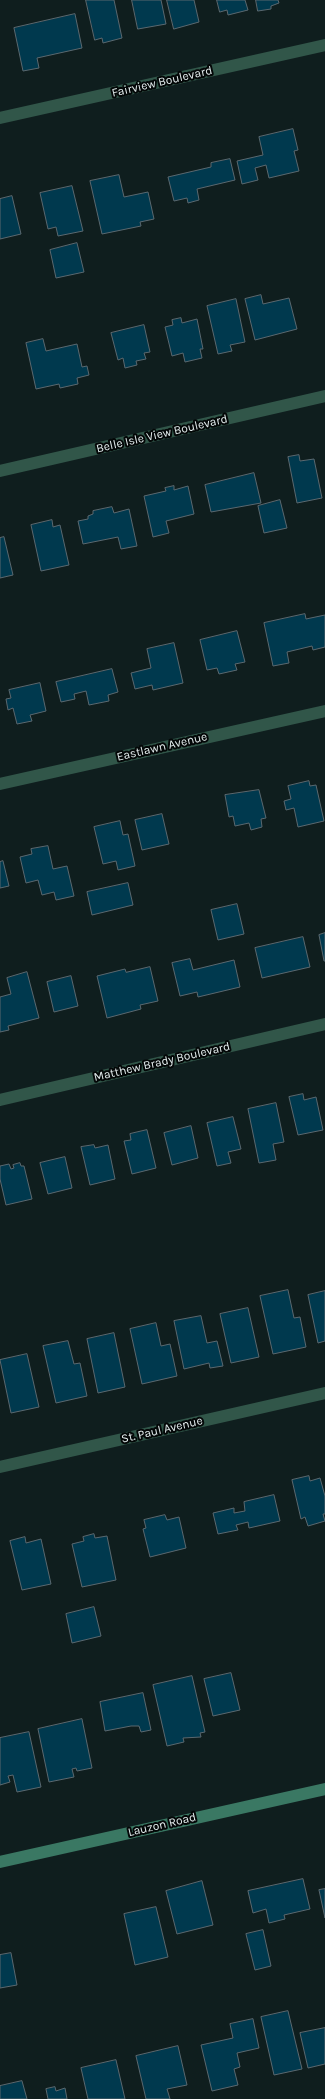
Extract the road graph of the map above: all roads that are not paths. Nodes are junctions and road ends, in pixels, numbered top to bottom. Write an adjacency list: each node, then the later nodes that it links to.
1 (325, 45): 2 (street, Fairview Boulevard)
2 (0, 118)
3 (325, 396): 4 (street, Belle Isle View Boulevard)
4 (0, 472)
5 (325, 711): 6 (street, Eastlawn Avenue)
6 (0, 784)
7 (325, 1024): 8 (street, Matthew Brady Boulevard)
8 (0, 1100)
9 (325, 1393): 10 (street, St. Paul Avenue)
10 (0, 1467)
11 (325, 1789): 12 (main road, Lauzon Road)
12 (0, 1862)

